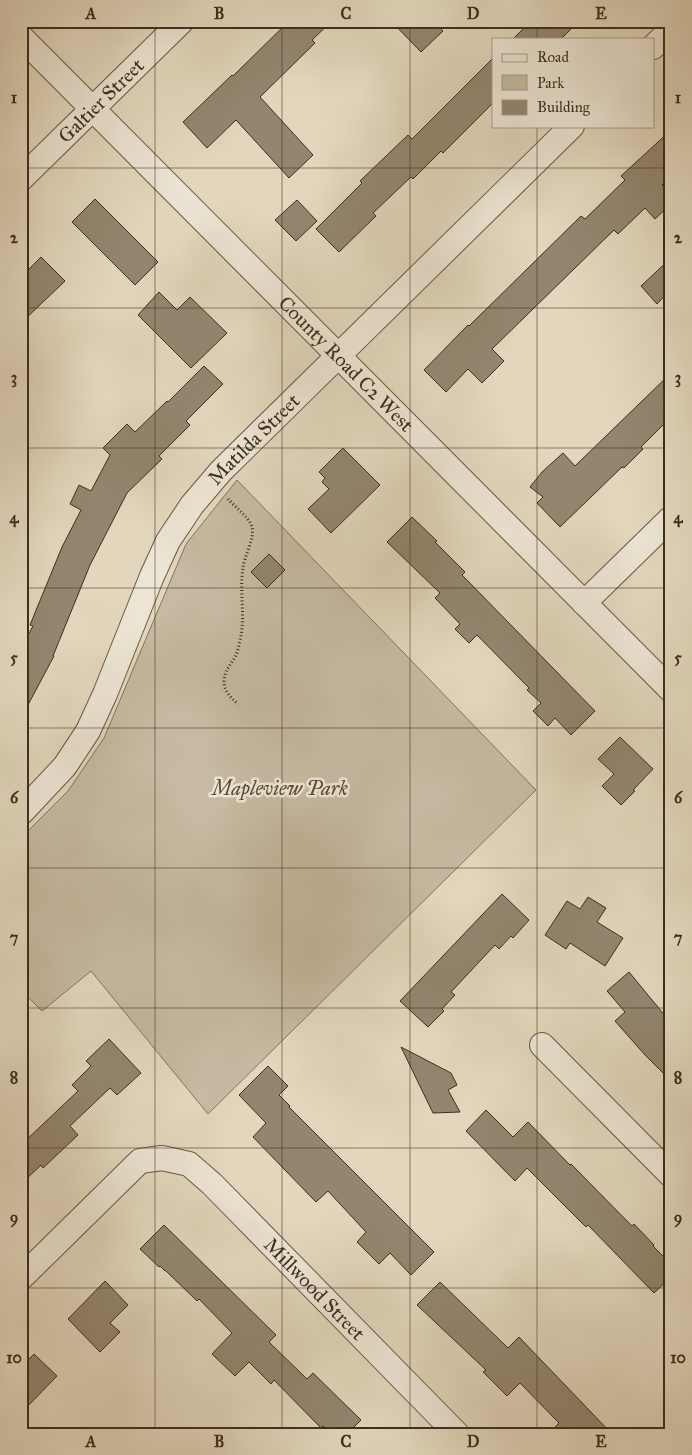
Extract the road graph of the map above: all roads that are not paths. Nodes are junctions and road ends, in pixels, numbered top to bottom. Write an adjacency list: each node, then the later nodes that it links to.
1 (182, 21): 5 (street, Galtier Street)
2 (671, 30): 4 (street)
3 (21, 37): 5 (street, County Road C2 West)
4 (654, 46)
5 (93, 109): 7 (street, Galtier Street); 8 (street, County Road C2 West)
6 (570, 128): 8 (street, Matilda Street)
7 (21, 179)
8 (338, 356): 10 (street, County Road C2 West); 12 (street, Matilda Street)
9 (671, 518): 10 (street)
10 (584, 603): 11 (street, County Road C2 West)
11 (671, 690)
12 (21, 813)
13 (542, 1045): 14 (street)
14 (671, 1175)
15 (21, 1278): 16 (street, Millwood Street)
16 (457, 1434)

